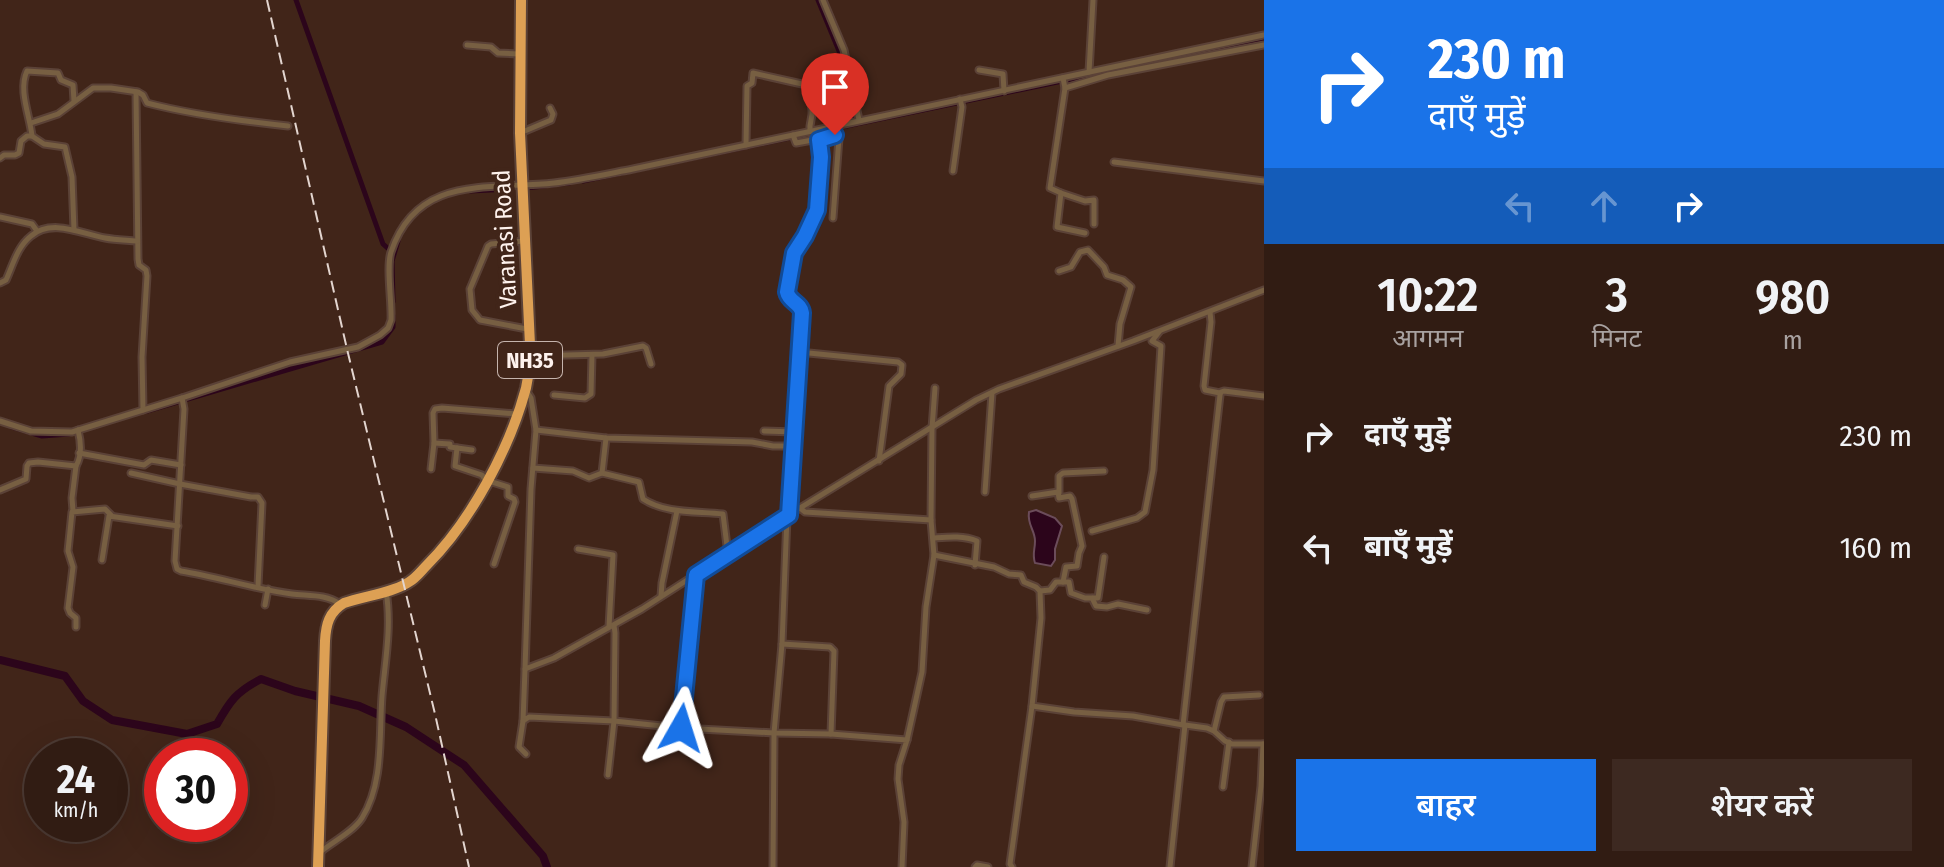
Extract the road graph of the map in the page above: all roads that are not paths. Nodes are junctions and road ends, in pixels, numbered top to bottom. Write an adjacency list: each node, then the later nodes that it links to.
1 (521, 0): 7 (highway, Varanasi Road / NH35)
2 (823, 0): 10 (street)
3 (1093, 0): 9 (street)
4 (1264, 35): 9 (street)
5 (467, 45): 7 (street)
6 (1264, 45): 13 (street)
7 (521, 54): 23 (highway, Varanasi Road / NH35)
8 (979, 70): 14 (street)
9 (1089, 72): 11 (street)
10 (846, 74): 12 (street); 19 (street)
11 (1063, 79): 13 (street); 14 (street)
12 (811, 86): 22 (street); 27 (street)
13 (1064, 88): 33 (street)
14 (1004, 91): 17 (street)
15 (136, 92): 16 (street); 21 (street); 40 (street)
16 (74, 102): 20 (street); 20 (street)
17 (961, 103): 19 (street); 30 (street)
18 (550, 108): 23 (street)
19 (855, 121): 22 (street)
20 (31, 123): 24 (street)
21 (288, 126)
22 (810, 131): 25 (street)
23 (520, 133): 32 (highway, Varanasi Road / NH35)
24 (32, 136): 28 (street); 37 (street)
25 (794, 138): 26 (street); 27 (street)
26 (819, 140): 35 (street); 49 (street)
27 (746, 145): 32 (street)
28 (0, 158)
29 (1114, 162): 31 (street)
30 (953, 171)
31 (1264, 181)
32 (522, 189): 41 (highway, Varanasi Road / NH35); 59 (street)
33 (1061, 193): 36 (street); 39 (street)
34 (0, 217): 38 (street)
35 (833, 218)
36 (1094, 224)
37 (74, 230): 38 (street); 40 (street)
38 (37, 231): 43 (street)
39 (1085, 233)
40 (137, 241): 60 (street)
41 (525, 241): 46 (highway, Varanasi Road / NH35); 46 (street)
42 (1059, 271): 48 (street)
43 (0, 283)
44 (1264, 290): 45 (street)
45 (1210, 312): 47 (street); 56 (street)
46 (530, 329): 51 (highway, Varanasi Road / NH35)
47 (1160, 331): 48 (street); 95 (street)
48 (1118, 346): 55 (street)
49 (799, 352): 67 (street); 74 (street)
50 (592, 355): 51 (street); 52 (street); 57 (street)
51 (530, 356): 54 (highway, Varanasi Road / NH35)
52 (651, 364)
53 (935, 388): 63 (street)
54 (525, 389): 61 (highway, Varanasi Road / NH35); 64 (street)
55 (992, 392): 63 (street); 85 (street)
56 (1220, 393): 58 (street); 123 (street)
57 (554, 395)
58 (1264, 396)
59 (183, 401): 60 (street); 75 (street)
60 (143, 410): 66 (street)
61 (517, 414): 69 (street); 82 (highway, Varanasi Road / NH35)
62 (0, 421): 66 (street)
63 (932, 428): 74 (street); 93 (street)
64 (536, 430): 68 (street); 77 (street)
65 (764, 431): 67 (street)
66 (79, 432): 73 (street)
67 (795, 432): 70 (street)
68 (606, 438): 70 (street); 81 (street)
69 (434, 443): 71 (street); 78 (street)
70 (794, 446): 92 (street)
71 (457, 448): 72 (street); 82 (street)
72 (472, 450)
73 (79, 453): 75 (street); 76 (street)
74 (879, 461): 88 (street)
75 (181, 465): 83 (street)
76 (76, 466): 84 (street); 89 (street)
77 (533, 468): 81 (street); 118 (street)
78 (431, 469)
79 (1104, 471): 87 (street)
80 (131, 473): 83 (street)
81 (602, 473): 90 (street)
82 (487, 481): 102 (street); 108 (highway, Varanasi Road / NH35)
83 (180, 484): 94 (street); 106 (street)
84 (0, 490)
85 (985, 492)
86 (1032, 496): 87 (street)
87 (1059, 498): 105 (street)
88 (800, 508): 92 (street); 93 (street)
89 (73, 511): 91 (street); 116 (street)
90 (677, 511): 98 (street); 110 (street)
91 (111, 515): 94 (street); 101 (street)
92 (788, 516): 98 (street); 117 (street)
93 (931, 520): 96 (street)
94 (178, 526): 106 (street)
95 (1092, 531)
96 (933, 538): 99 (street); 103 (street)
97 (578, 549): 115 (street)
98 (728, 554): 104 (street)
99 (934, 555): 103 (street); 128 (street)
100 (1104, 557): 111 (street)
101 (102, 560)
102 (494, 564)
103 (975, 565): 109 (street)
104 (696, 575): 110 (street); 124 (street)
105 (1063, 582): 109 (street); 111 (street)
106 (258, 586): 107 (street)
107 (268, 589): 112 (street); 113 (street)
108 (386, 590): 113 (highway, NH35); 134 (street)
109 (1040, 591): 120 (street)
110 (661, 597): 115 (street)
111 (1092, 598): 114 (street)
112 (265, 605)
113 (341, 605): 134 (highway)
114 (1147, 610)
115 (611, 626): 118 (street); 122 (street)
116 (76, 627)
117 (782, 644): 126 (street); 127 (street)
118 (525, 669): 121 (street)
119 (1259, 695): 125 (street)
120 (1032, 706): 123 (street); 140 (street)
121 (523, 721): 122 (street); 131 (street)
122 (614, 721): 124 (street); 132 (street)
123 (1184, 725): 125 (street); 141 (street)
124 (681, 728): 126 (street)
125 (1214, 731): 129 (street)
126 (774, 733): 127 (street); 136 (street)
127 (831, 734): 128 (street)
128 (907, 740): 137 (street)
129 (1229, 742): 130 (street); 133 (street)
130 (1264, 744): 142 (street)
131 (526, 754)
132 (608, 775)
133 (1223, 787)
134 (319, 853): 135 (highway)
135 (318, 867)
136 (773, 867)
137 (902, 867)
138 (975, 867): 139 (street)
139 (988, 867)
140 (1012, 867)
141 (1170, 867)
142 (1252, 867)

